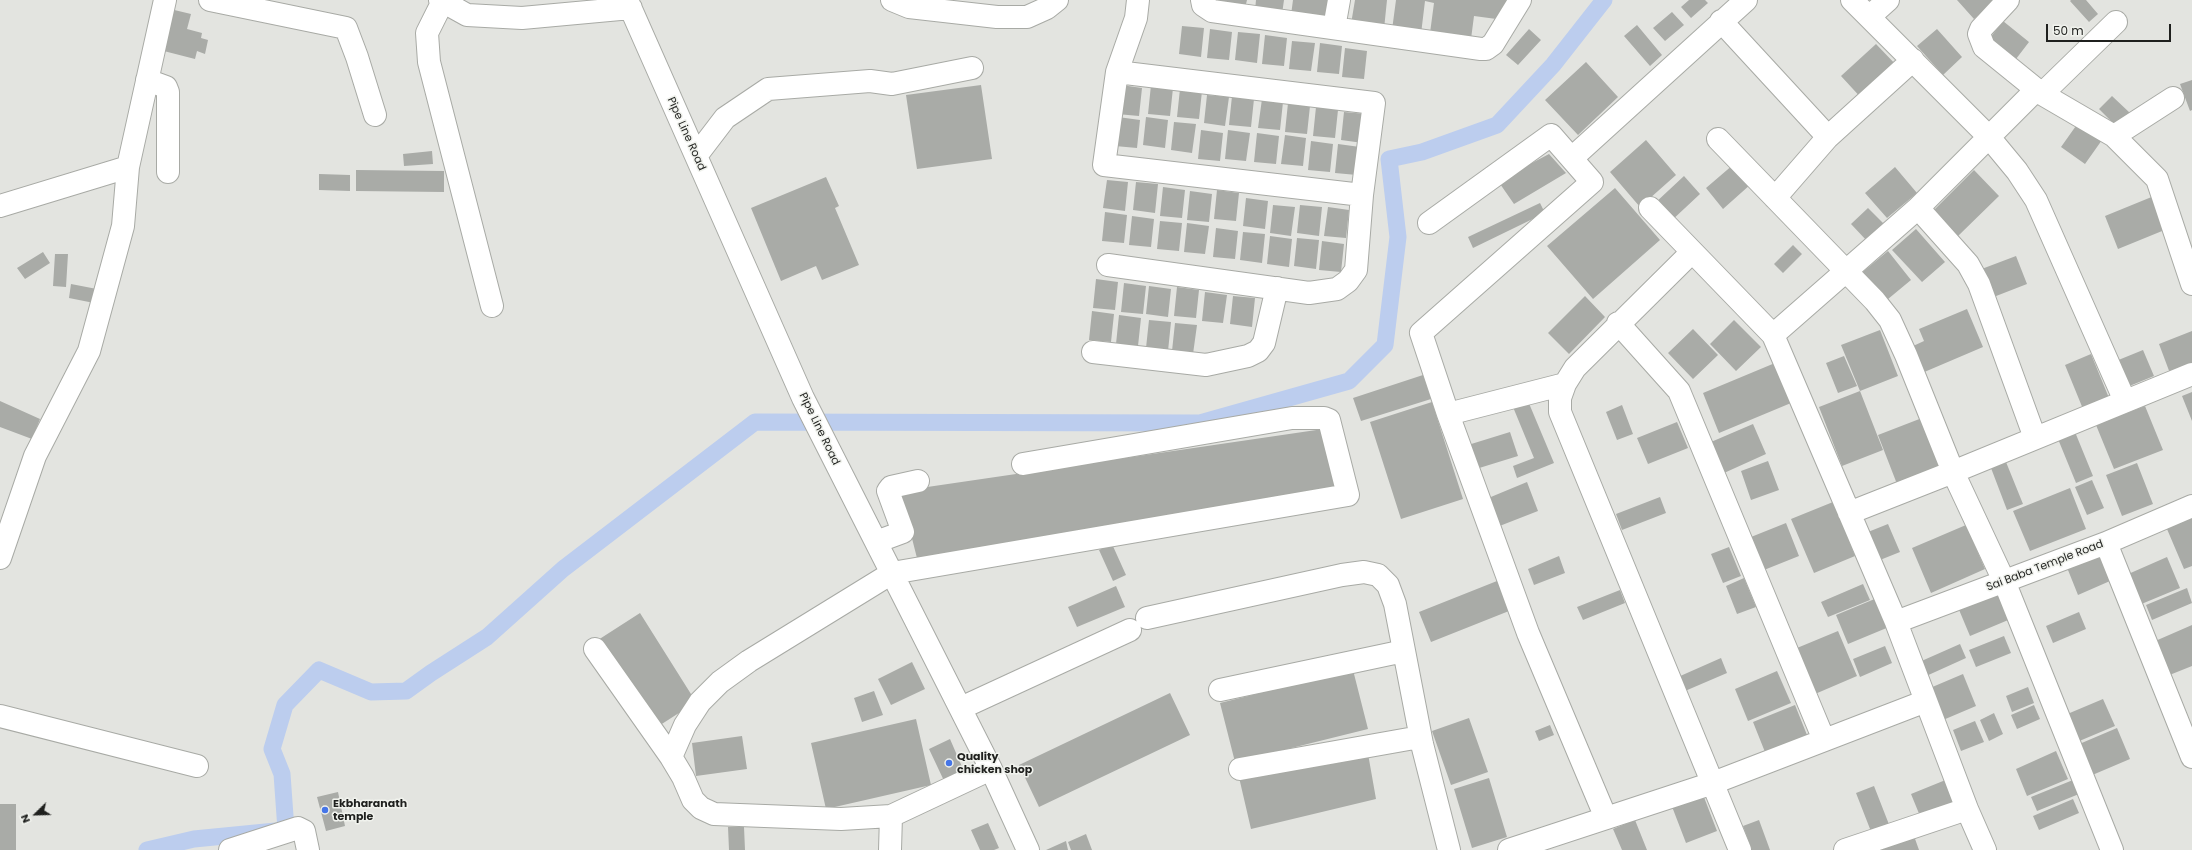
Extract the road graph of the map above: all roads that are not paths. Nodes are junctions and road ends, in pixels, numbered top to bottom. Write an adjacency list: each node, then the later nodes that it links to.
1 (165, 0): 22 (street)
2 (210, 0): 25 (street)
3 (892, 0): 4 (street)
4 (1057, 0)
5 (1138, 0): 21 (street)
6 (1202, 0): 18 (street)
7 (1339, 0): 18 (street)
8 (1520, 0): 18 (street)
9 (1746, 0): 16 (street)
10 (1852, 0): 15 (street)
11 (1888, 0): 15 (street)
12 (2008, 0): 23 (street)
13 (441, 1): 14 (street); 45 (street)
14 (629, 4): 31 (street, Pipe Line Road)
15 (1869, 17): 19 (street)
16 (1721, 22): 28 (street); 32 (street)
17 (2116, 22): 23 (street)
18 (1334, 28)
19 (1913, 60): 26 (street); 28 (street)
20 (972, 68): 31 (street)
21 (1117, 72): 34 (street); 34 (street)
22 (147, 80): 30 (street); 30 (street)
23 (2039, 92): 26 (street); 27 (street)
24 (2173, 98): 27 (street)
25 (375, 115)
26 (1988, 136): 38 (street); 51 (street)
27 (2114, 136): 43 (street)
28 (1828, 137): 35 (street)
29 (1718, 139): 35 (street)
30 (134, 140): 33 (street)
31 (696, 156): 60 (street, Pipe Line Road)
32 (1572, 158): 39 (street); 52 (street)
33 (128, 167): 36 (street); 63 (street)
34 (1362, 195): 44 (street)
35 (1775, 198): 42 (street)
36 (0, 206)
37 (1650, 208): 40 (street)
38 (1918, 208): 42 (street); 53 (street)
39 (1429, 223)
40 (1692, 252): 46 (street); 47 (street)
41 (1108, 265): 44 (street)
42 (1845, 272): 47 (street); 55 (street)
43 (2192, 284)
44 (1277, 288): 48 (street)
45 (492, 306)
46 (1618, 323): 50 (street); 74 (street)
47 (1773, 335): 59 (street)
48 (1093, 352)
49 (2192, 374): 51 (street)
50 (1564, 384): 52 (street); 80 (street)
51 (2125, 401): 53 (street)
52 (1448, 414): 83 (street)
53 (2035, 438): 55 (street)
54 (1023, 464): 64 (street)
55 (1953, 472): 59 (street); 65 (street)
56 (918, 481): 58 (street)
57 (2192, 506): 62 (street, Sai Baba Temple Road)
58 (895, 510): 60 (street); 61 (street)
59 (1849, 513): 66 (street)
60 (866, 523): 61 (street, Pipe Line Road)
61 (876, 542): 64 (street, Pipe Line Road)
62 (2106, 543): 65 (street, Sai Baba Temple Road); 76 (street)
63 (0, 558)
64 (892, 573): 71 (street, Pipe Line Road); 75 (street)
65 (2004, 581): 66 (street, Sai Baba Temple Road); 93 (street)
66 (1896, 622): 70 (street)
67 (595, 649): 75 (street)
68 (1404, 651): 69 (street); 71 (street); 73 (street)
69 (1220, 690)
70 (1926, 701): 74 (street); 81 (street)
71 (960, 708): 79 (street, Pipe Line Road)
72 (0, 716): 77 (street)
73 (1420, 737): 78 (street); 88 (street)
74 (1824, 740): 80 (street)
75 (671, 757): 82 (street)
76 (2192, 757)
77 (197, 766)
78 (1240, 768)
79 (991, 769): 82 (street); 87 (street, Pipe Line Road)
80 (1713, 783): 83 (street); 90 (street)
81 (1967, 809): 91 (street); 92 (street)
82 (891, 816): 86 (street)
83 (1606, 818): 89 (street)
84 (230, 850): 85 (street)
85 (308, 850)
86 (890, 850)
87 (1028, 850)
88 (1449, 850)
89 (1509, 850)
90 (1740, 850)
91 (1845, 850)
92 (1985, 850)
93 (2112, 850)

